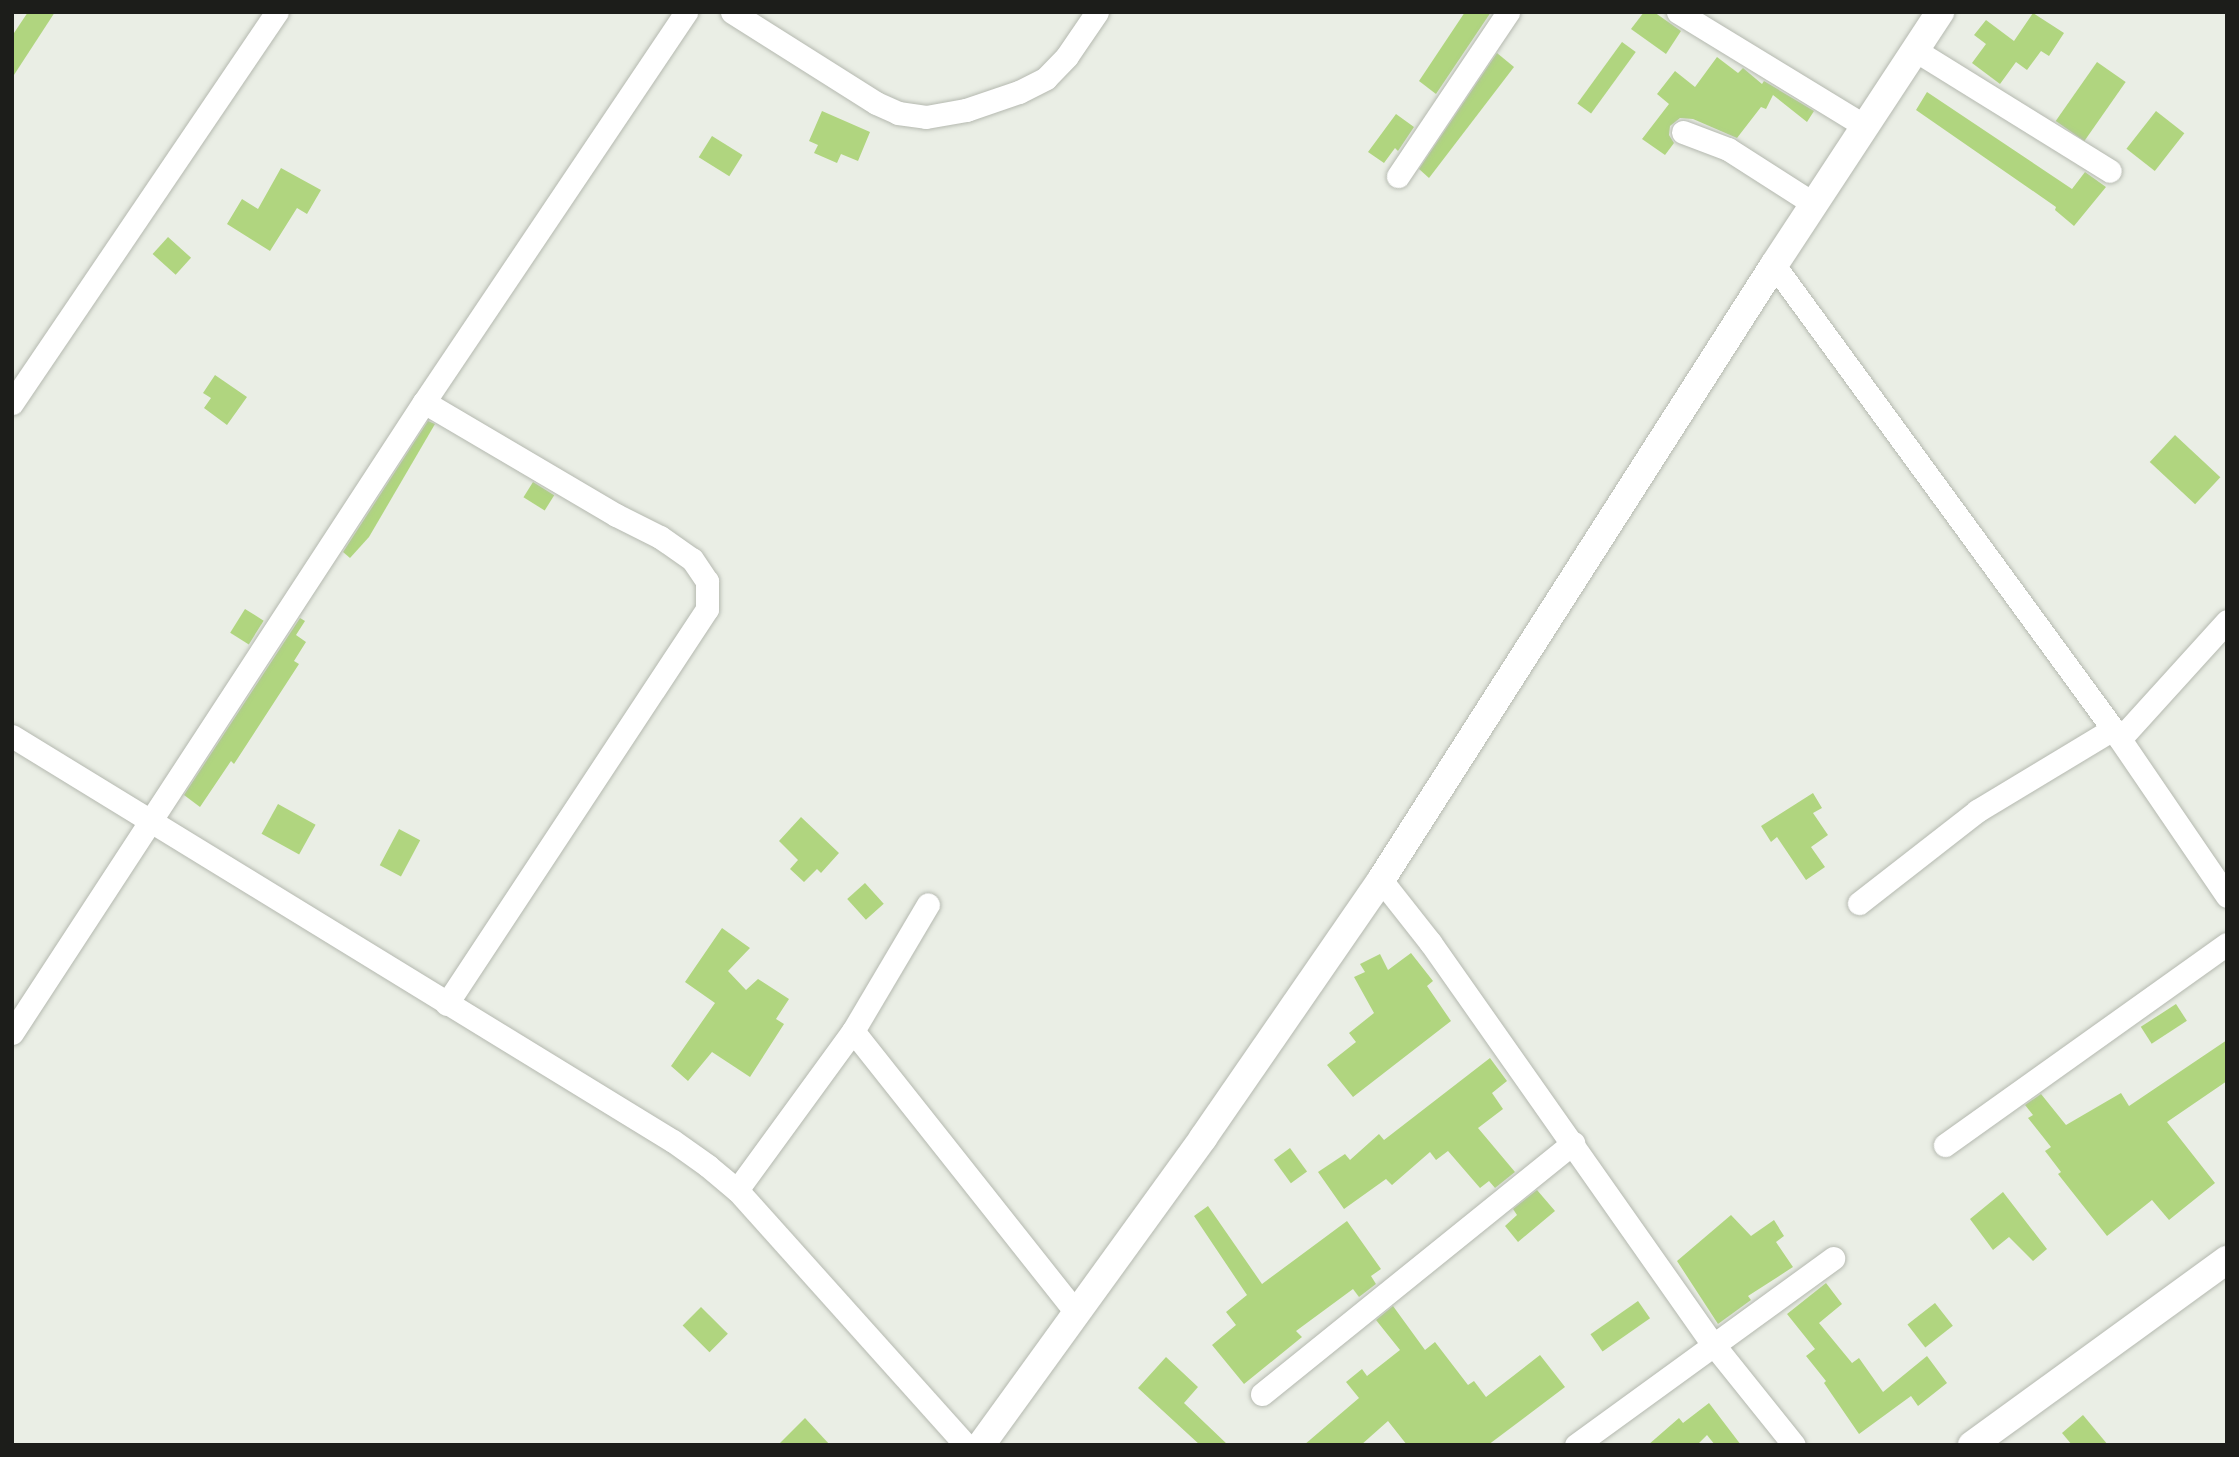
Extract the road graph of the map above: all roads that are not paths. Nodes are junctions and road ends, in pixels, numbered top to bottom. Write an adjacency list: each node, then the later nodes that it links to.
1 (277, 12): 16 (street)
2 (686, 12): 15 (street)
3 (732, 12): 4 (street)
4 (1097, 12)
5 (1508, 12): 12 (street)
6 (1678, 12): 9 (street)
7 (1940, 12): 8 (street)
8 (1915, 50): 9 (street); 11 (street)
9 (1865, 126): 13 (street)
10 (1683, 132): 13 (street)
11 (2110, 171)
12 (1398, 176)
13 (1814, 204): 14 (street)
14 (1774, 265): 18 (street); 21 (street)
15 (424, 402): 20 (street); 26 (street)
16 (12, 403)
17 (2227, 621): 18 (street)
18 (2117, 734): 22 (street); 23 (street)
19 (12, 736): 20 (street)
20 (152, 820): 26 (street); 28 (street)
21 (1381, 880): 29 (street); 34 (street)
22 (2227, 896)
23 (1859, 903)
24 (928, 904): 27 (street)
25 (2227, 944): 30 (street)
26 (447, 1004): 31 (street)
27 (853, 1031): 31 (street); 34 (street)
28 (12, 1033)
29 (1573, 1143): 35 (street); 36 (street)
30 (1945, 1145)
31 (737, 1190): 37 (street)
32 (1833, 1258): 35 (street)
33 (2227, 1260): 41 (street)
34 (1076, 1312): 38 (street)
35 (1713, 1344): 39 (street); 40 (street)
36 (1262, 1394)
37 (966, 1445)
38 (981, 1445)
39 (1576, 1445)
40 (1794, 1445)
41 (1972, 1445)

